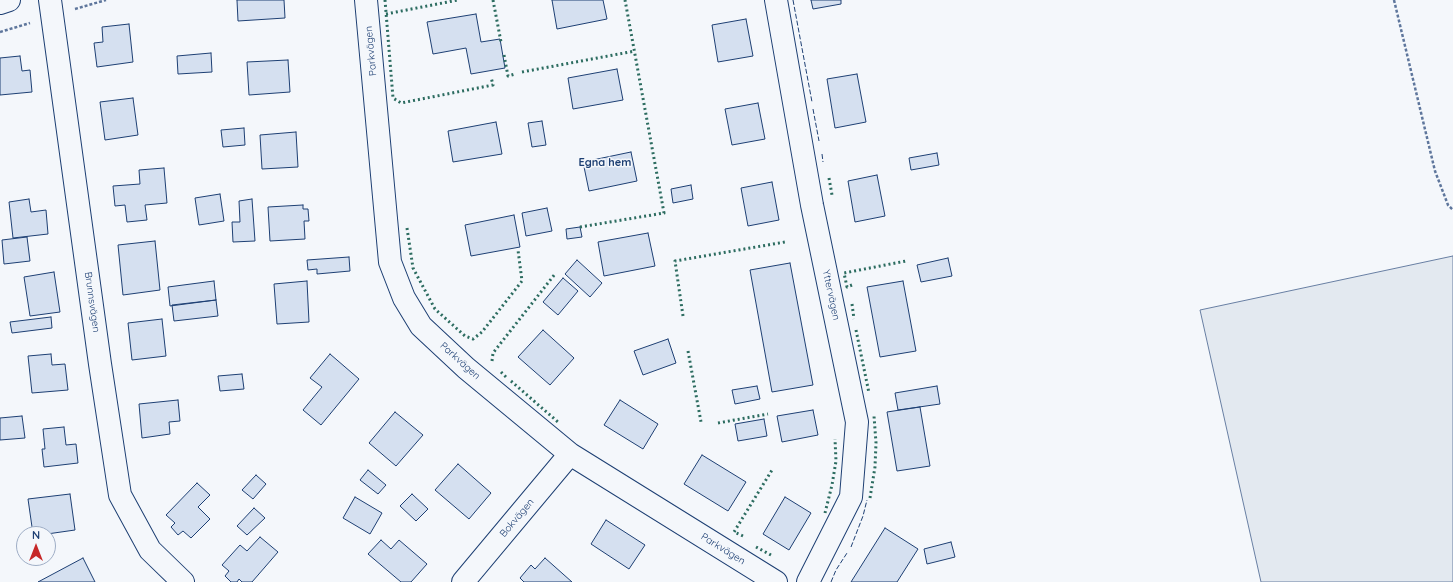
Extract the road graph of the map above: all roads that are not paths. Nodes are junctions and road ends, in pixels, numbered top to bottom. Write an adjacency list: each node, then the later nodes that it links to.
1 (9, 0): 5 (street)
2 (50, 0): 7 (street, Brunnsvägen)
3 (366, 0): 6 (street, Parkvägen)
4 (776, 0): 10 (street, Yttervägen)
5 (0, 3)
6 (570, 454): 8 (street, Bokvägen); 9 (street, Parkvägen)
7 (183, 582)
8 (463, 582)
9 (776, 582)
10 (808, 582)

